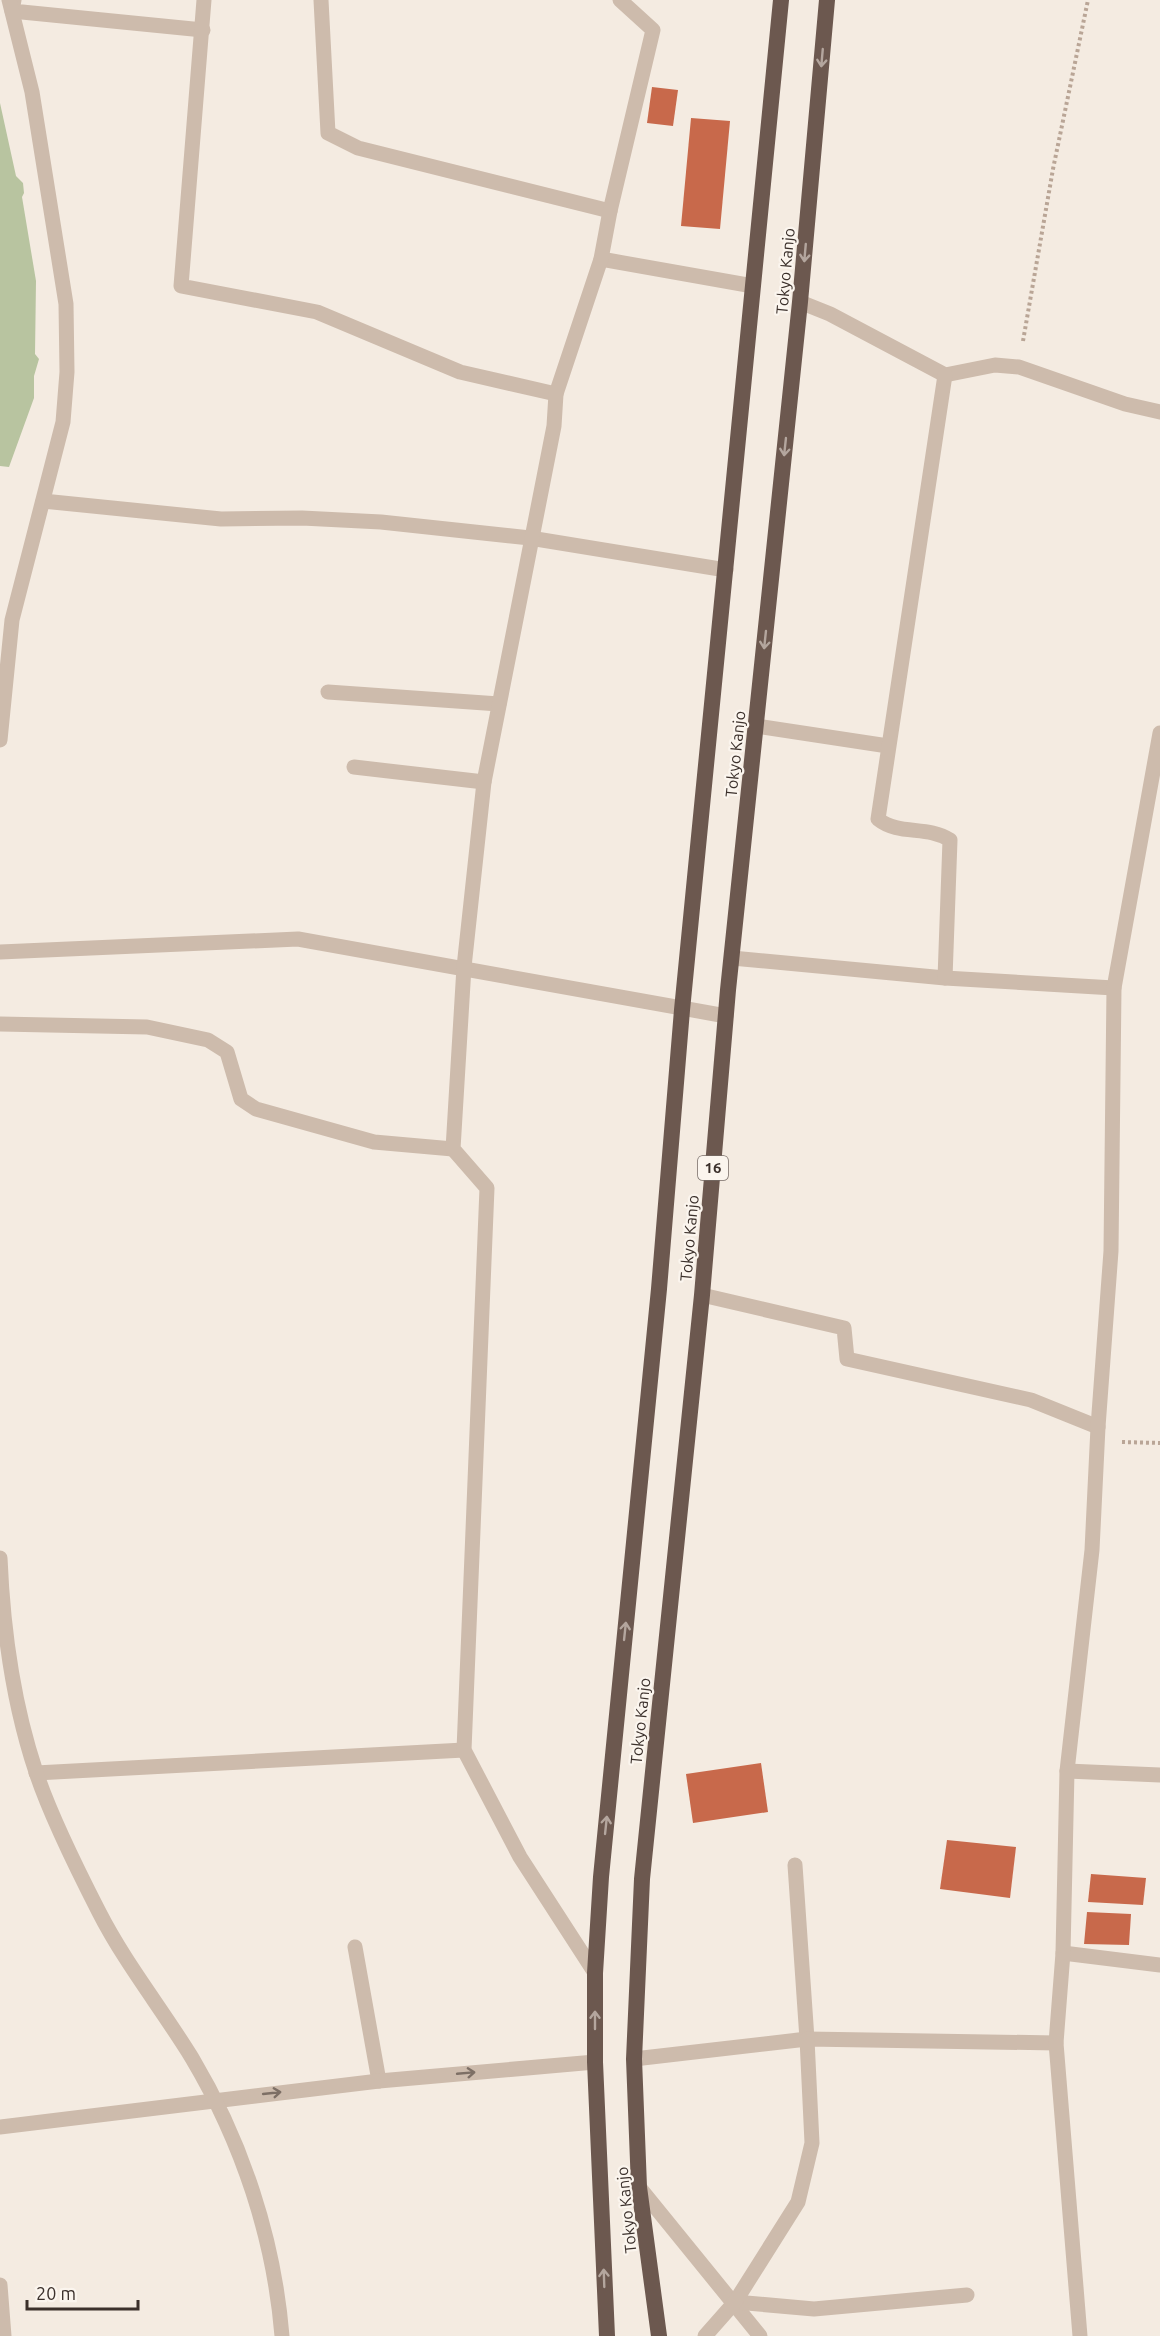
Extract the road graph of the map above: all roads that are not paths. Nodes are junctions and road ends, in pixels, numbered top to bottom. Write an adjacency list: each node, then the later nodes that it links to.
1 (204, 0): 7 (street)
2 (321, 0): 8 (street)
3 (620, 0): 8 (street)
4 (781, 0): 10 (highway, Tokyo Kanjo)
5 (827, 0): 11 (highway, Tokyo Kanjo / 16, one-way to 11)
6 (12, 4): 7 (street); 15 (street)
7 (203, 30): 13 (street)
8 (610, 211): 9 (street)
9 (601, 260): 10 (street); 13 (street)
10 (753, 286): 17 (highway, Tokyo Kanjo)
11 (801, 302): 12 (street); 20 (highway, Tokyo Kanjo / 16, one-way to 20)
12 (945, 375): 14 (street); 23 (street)
13 (556, 394): 16 (street)
14 (1160, 412)
15 (43, 501): 16 (street); 22 (street)
16 (530, 538): 17 (street); 19 (street)
17 (726, 570): 31 (highway, Tokyo Kanjo)
18 (328, 692): 19 (street)
19 (499, 704): 25 (street)
20 (756, 726): 23 (street); 27 (highway, Tokyo Kanjo / 16)
21 (1160, 734): 30 (street)
22 (0, 740)
23 (888, 746): 29 (street)
24 (354, 767): 25 (street)
25 (484, 782): 28 (street)
26 (0, 952): 28 (street)
27 (732, 958): 29 (street); 32 (highway, Tokyo Kanjo / 16)
28 (464, 968): 31 (street); 34 (street)
29 (945, 978): 30 (street)
30 (1114, 988): 36 (street)
31 (682, 1010): 32 (street); 46 (highway, Tokyo Kanjo, one-way to 31)
32 (726, 1016): 35 (highway, Tokyo Kanjo / 16)
33 (0, 1024): 34 (street)
34 (453, 1149): 38 (street)
35 (702, 1295): 36 (street); 49 (highway, Tokyo Kanjo / 16)
36 (1097, 1435): 39 (street)
37 (0, 1558): 40 (street)
38 (464, 1750): 40 (street); 46 (street)
39 (1067, 1772): 41 (street); 44 (street)
40 (36, 1773): 52 (street)
41 (1160, 1775)
42 (795, 1864): 47 (street)
43 (355, 1947): 51 (street)
44 (1063, 1953): 45 (street); 48 (street)
45 (1160, 1965)
46 (595, 1973): 50 (highway, Tokyo Kanjo, one-way to 46)
47 (807, 2039): 48 (street); 49 (street); 57 (street)
48 (1056, 2043): 64 (street)
49 (634, 2059): 54 (highway, Tokyo Kanjo / 16)
50 (595, 2062): 51 (street, one-way to 50); 60 (highway, Tokyo Kanjo, one-way to 50)
51 (380, 2081): 52 (street, one-way to 51)
52 (214, 2099): 53 (street); 59 (street)
53 (0, 2127)
54 (639, 2187): 57 (street); 61 (highway, Tokyo Kanjo / 16)
55 (0, 2285): 58 (street)
56 (967, 2295): 57 (street)
57 (735, 2302): 62 (street); 63 (street)
58 (4, 2336)
59 (282, 2336)
60 (607, 2336)
61 (659, 2336)
62 (705, 2336)
63 (760, 2336)
64 (1080, 2336)

